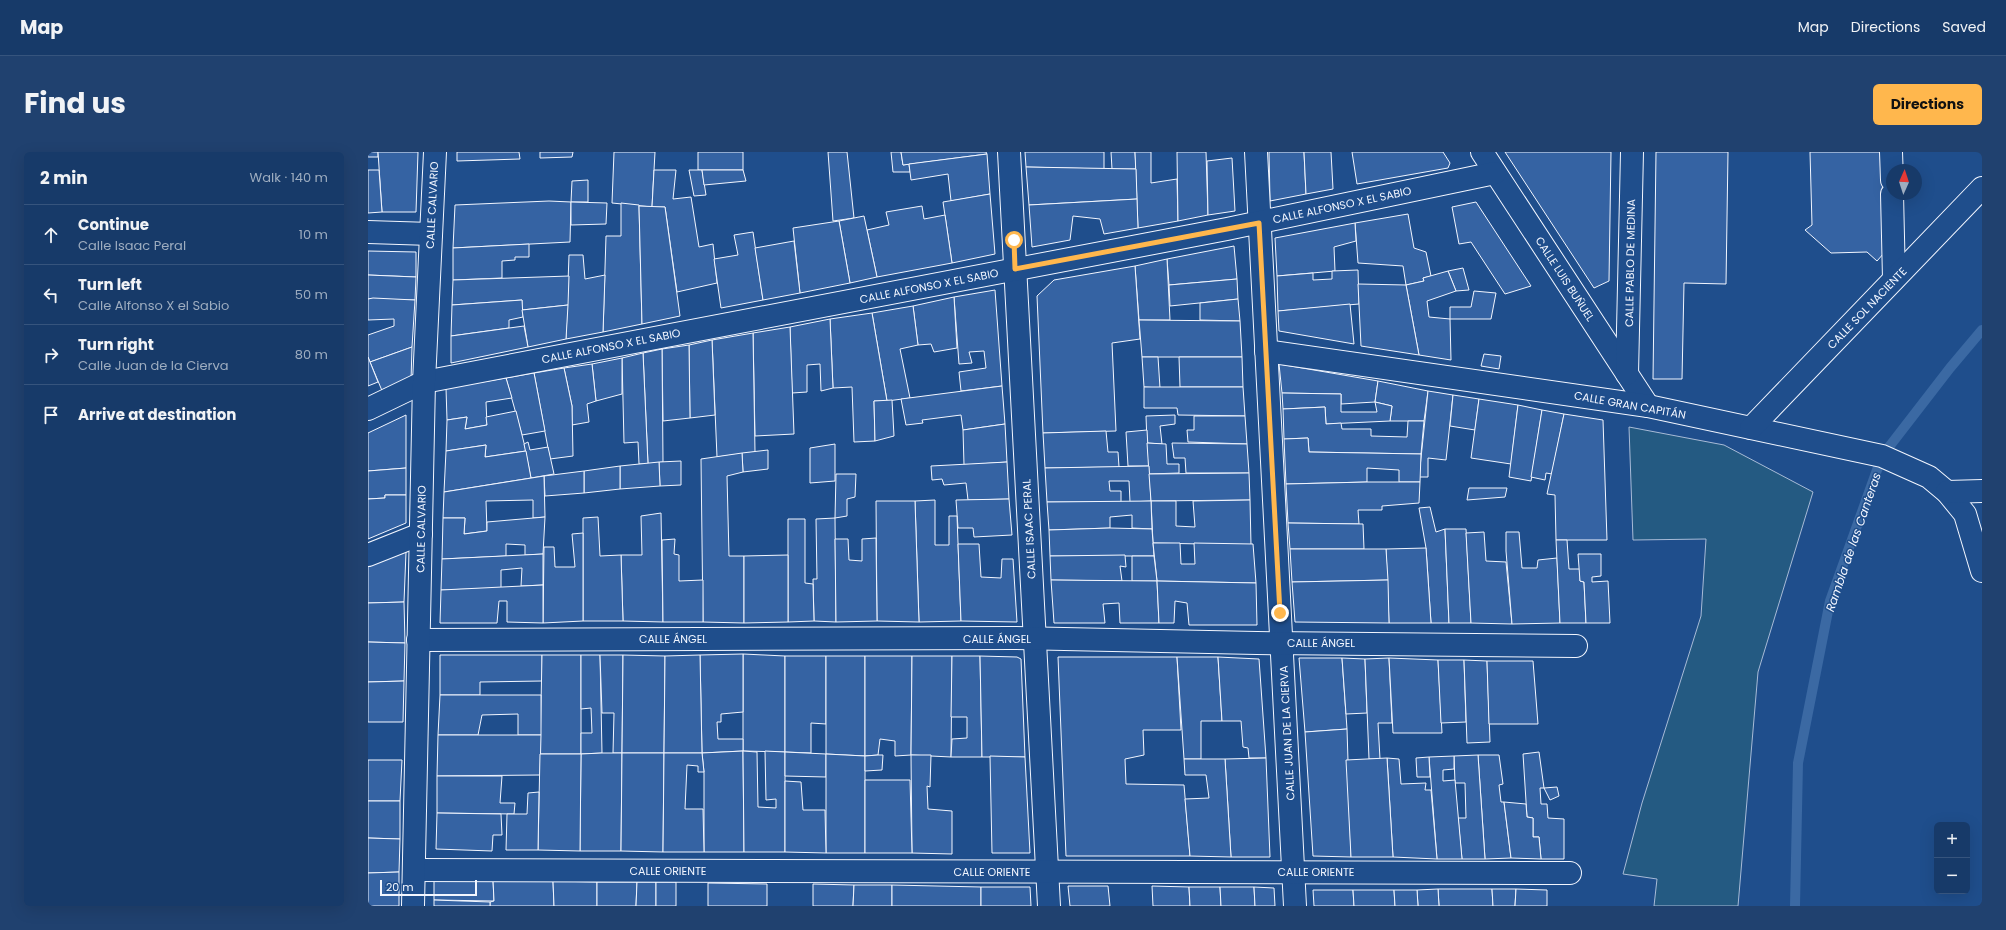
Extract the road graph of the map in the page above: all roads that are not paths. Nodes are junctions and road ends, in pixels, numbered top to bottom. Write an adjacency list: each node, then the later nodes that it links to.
1 (435, 152): 13 (street, CALLE CALVARIO)
2 (1009, 152): 14 (street, CALLE ISAAC PERAL)
3 (1256, 152): 11 (street, CALLE JUAN DE LA CIERVA)
4 (1482, 152): 8 (street, CALLE LUIS BUÑUEL)
5 (1632, 152): 17 (street, CALLE PABLO DE MEDINA)
6 (1891, 152): 7 (street)
7 (1891, 164)
8 (1495, 173): 11 (street, CALLE ALFONSO X EL SABIO); 17 (street, CALLE LUIS BUÑUEL)
9 (1982, 188): 15 (street, CALLE SOL NACIENTE)
10 (1892, 200): 15 (street)
11 (1259, 223): 14 (street, CALLE ALFONSO X EL SABIO); 16 (street, CALLE JUAN DE LA CIERVA)
12 (368, 232): 13 (street)
13 (431, 234): 18 (street, CALLE CALVARIO)
14 (1015, 269): 18 (street, CALLE ALFONSO X EL SABIO); 27 (street, CALLE ISAAC PERAL)
15 (1894, 279): 21 (street, CALLE SOL NACIENTE)
16 (1266, 351): 19 (street, CALLE GRAN CAPITÁN); 29 (street, CALLE JUAN DE LA CIERVA)
17 (1627, 374): 19 (street, CALLE LUIS BUÑUEL)
18 (424, 382): 20 (street, CALLE ALFONSO X EL SABIO); 24 (street, CALLE CALVARIO)
19 (1648, 406): 21 (street, CALLE GRAN CAPITÁN)
20 (368, 409)
21 (1751, 428): 23 (street, CALLE GRAN CAPITÁN)
22 (1982, 491): 23 (street)
23 (1947, 492): 26 (street, CALLE GRAN CAPITÁN)
24 (421, 534): 25 (street); 28 (street, CALLE CALVARIO)
25 (368, 555)
26 (1982, 571)
27 (1036, 639): 28 (street, CALLE ÁNGEL); 29 (street, CALLE ÁNGEL); 32 (street, CALLE ISAAC PERAL)
28 (418, 640): 31 (street, CALLE CALVARIO)
29 (1283, 643): 30 (street, CALLE ÁNGEL); 33 (street, CALLE JUAN DE LA CIERVA)
30 (1576, 646)
31 (414, 870): 32 (street, CALLE ORIENTE); 35 (street, CALLE CALVARIO)
32 (1047, 872): 33 (street, CALLE ORIENTE); 36 (street, CALLE ISAAC PERAL)
33 (1294, 872): 34 (street, CALLE ORIENTE); 37 (street, CALLE JUAN DE LA CIERVA)
34 (1570, 873)
35 (413, 906)
36 (1049, 906)
37 (1295, 906)

